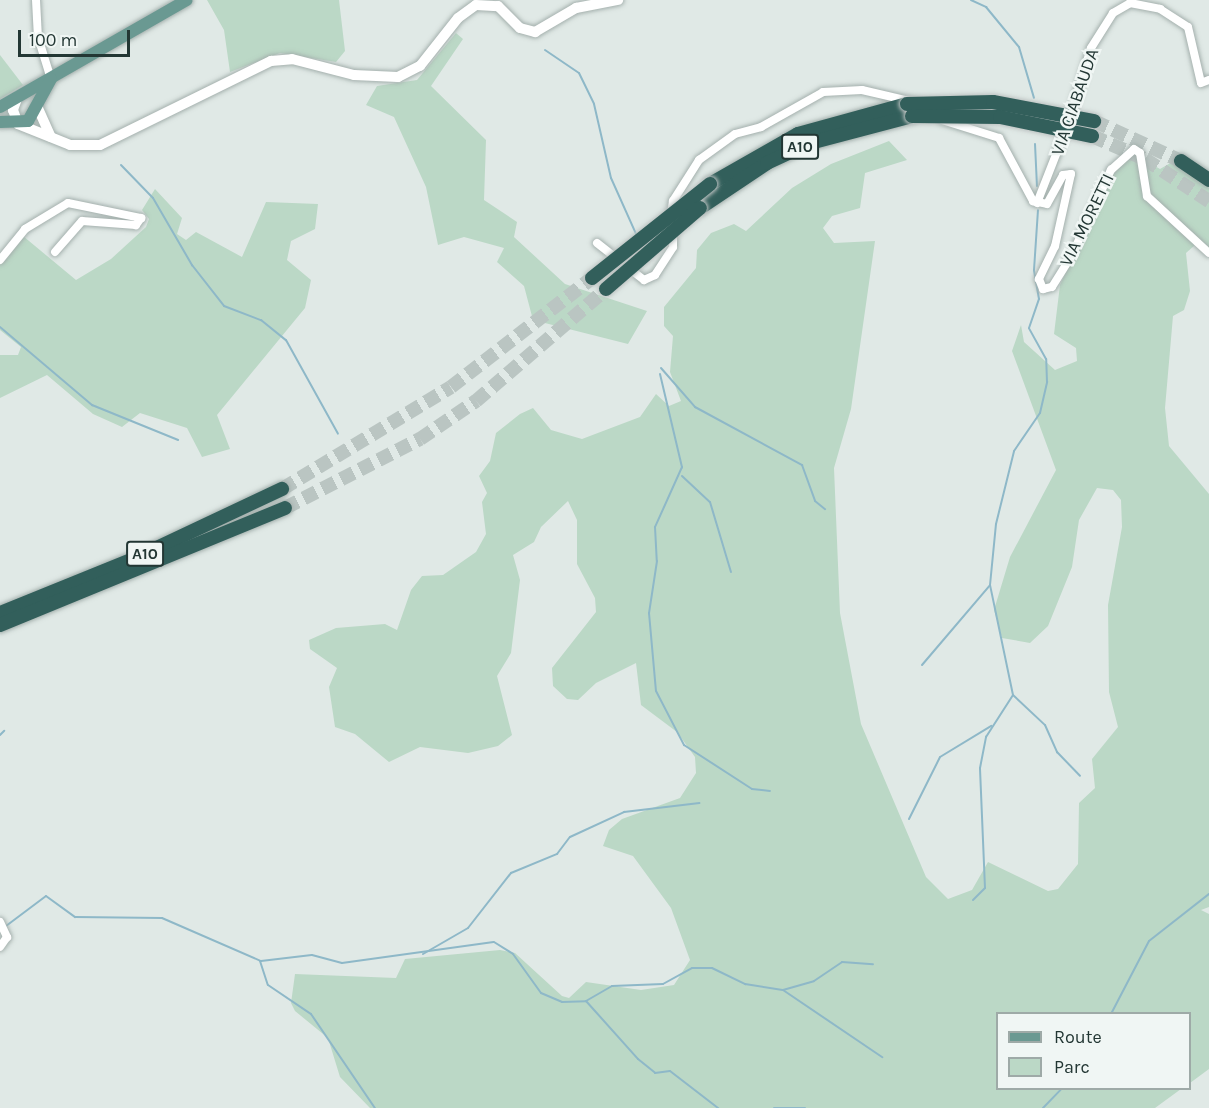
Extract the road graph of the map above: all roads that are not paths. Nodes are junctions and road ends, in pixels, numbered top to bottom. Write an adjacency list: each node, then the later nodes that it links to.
1 (36, 0): 4 (street)
2 (618, 0): 14 (main road)
3 (185, 1): 4 (main road)
4 (52, 74): 6 (main road); 7 (main road)
5 (1209, 80): 17 (street, VIA CIABAUDA)
6 (18, 96): 8 (main road); 12 (main road)
7 (37, 106): 12 (main road); 14 (main road)
8 (0, 107)
9 (909, 110): 11 (highway, A10, bridge); 13 (highway, A10, bridge); 22 (highway, A10, bridge); 23 (highway, A10, bridge)
10 (0, 122): 12 (main road)
11 (1094, 122)
12 (18, 124): 14 (main road)
13 (1092, 136)
14 (54, 139)
15 (1181, 161): 16 (highway)
16 (1209, 180)
17 (1037, 203): 18 (street); 20 (street, VIA MORETTI)
18 (597, 243)
19 (56, 252): 21 (street)
20 (1209, 253)
21 (0, 260)
22 (591, 278)
23 (606, 289)
24 (282, 489): 26 (highway, A10)
25 (285, 508): 26 (highway, A10)
26 (4, 618)
27 (0, 922): 28 (street)
28 (0, 947)

